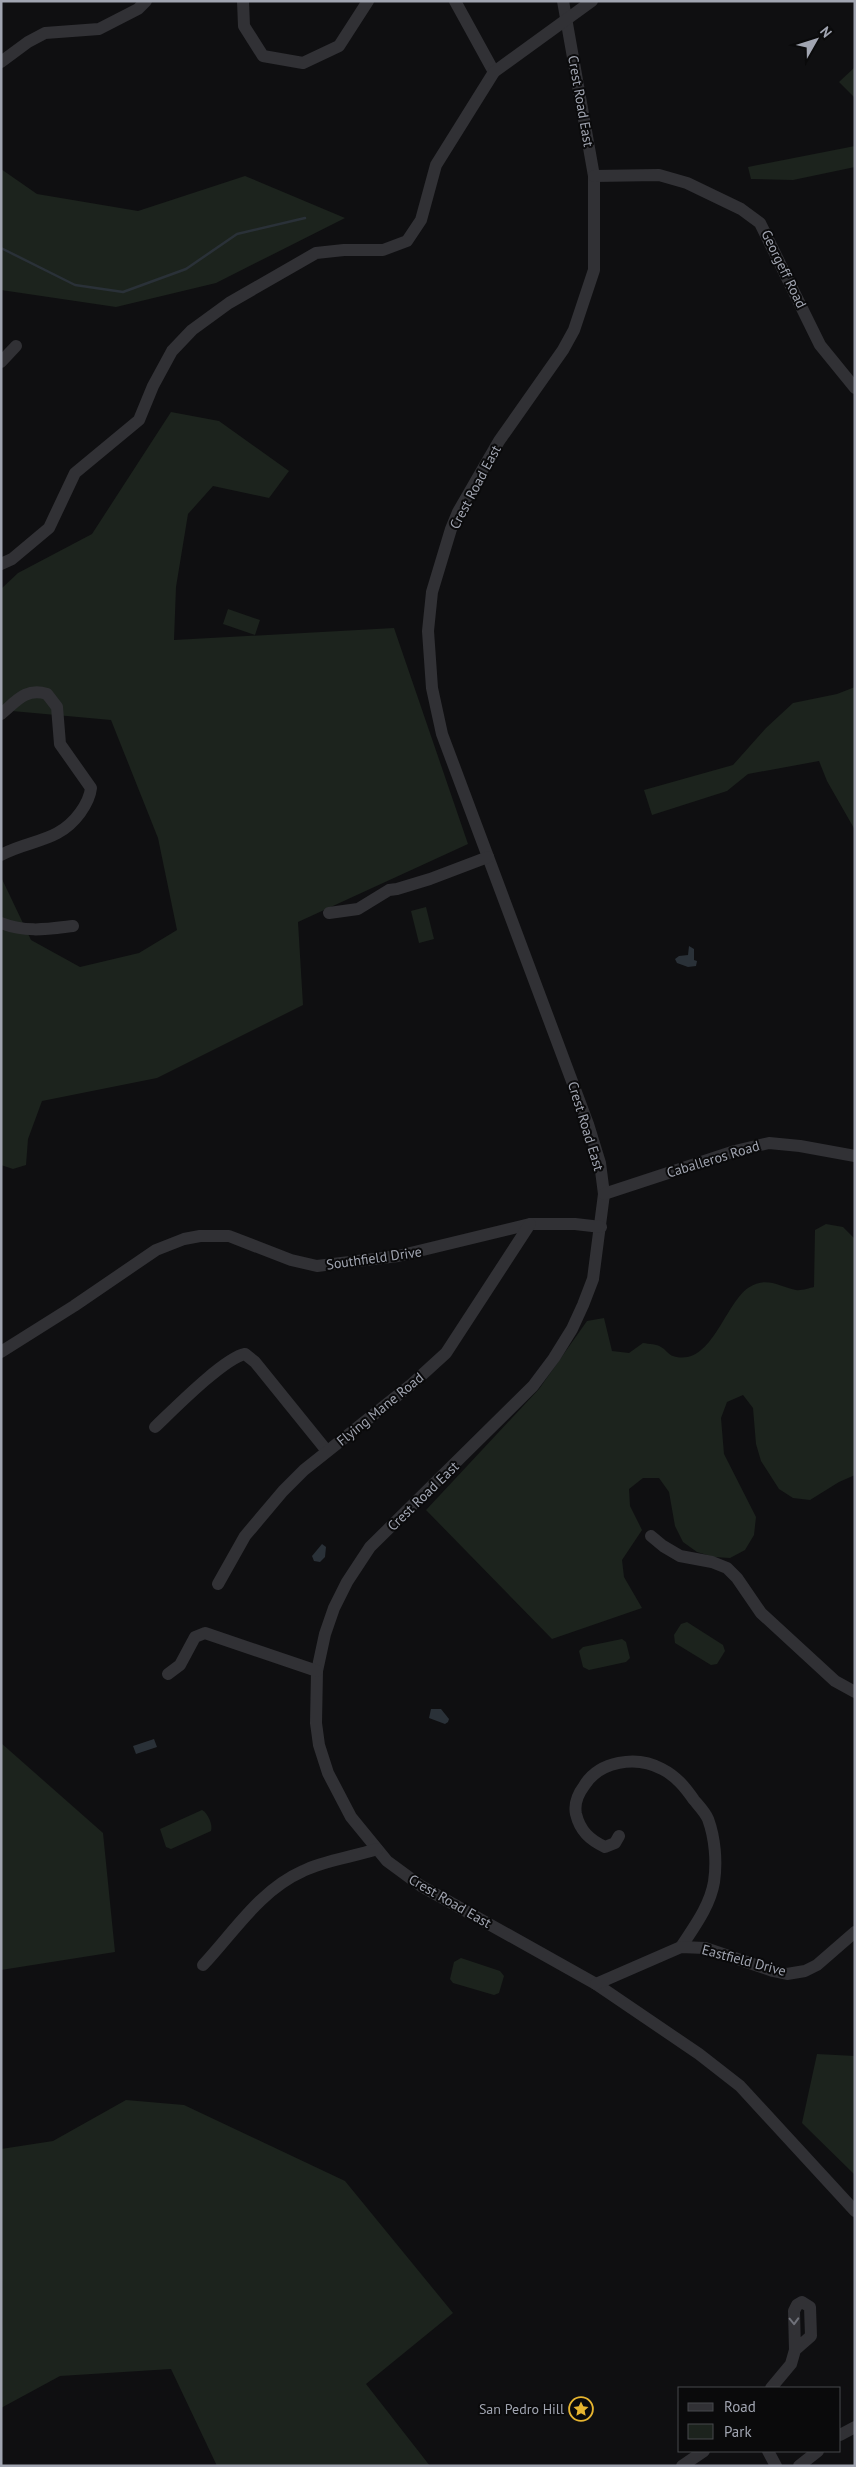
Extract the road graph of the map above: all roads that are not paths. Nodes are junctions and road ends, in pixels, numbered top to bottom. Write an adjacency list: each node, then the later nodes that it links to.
1 (146, 1): 8 (street)
2 (243, 1): 3 (street)
3 (368, 1)
4 (455, 1): 9 (street)
5 (563, 1): 7 (street, Crest Road East)
6 (592, 1): 7 (street)
7 (566, 18): 9 (street); 10 (street, Crest Road East)
8 (1, 62)
9 (494, 72): 14 (street)
10 (594, 176): 13 (street, Georgeff Road); 17 (street, Crest Road East)
11 (16, 346): 12 (street)
12 (1, 362)
13 (855, 388)
14 (1, 564)
15 (1, 714): 16 (street)
16 (1, 856)
17 (488, 857): 18 (street); 22 (street, Crest Road East)
18 (329, 913)
19 (1, 923): 20 (street)
20 (73, 926)
21 (855, 1156): 22 (street, Caballeros Road)
22 (604, 1194): 24 (street, Crest Road East)
23 (530, 1224): 24 (street, Southfield Drive); 25 (street, Southfield Drive); 27 (street, Flying Mane Road)
24 (601, 1227): 30 (street, Crest Road East)
25 (1, 1352)
26 (154, 1427): 27 (street)
27 (327, 1451): 29 (street, Flying Mane Road)
28 (651, 1536): 32 (street)
29 (218, 1584)
30 (317, 1671): 31 (street); 34 (street, Crest Road East)
31 (168, 1674)
32 (855, 1692)
33 (620, 1836): 36 (street)
34 (377, 1849): 37 (street); 38 (street, Crest Road East)
35 (855, 1932): 36 (street, Eastfield Drive)
36 (681, 1947): 38 (street, Eastfield Drive)
37 (203, 1965)
38 (596, 1984): 39 (street, Crest Road East)
39 (855, 2211)
40 (795, 2350): 41 (street)
41 (772, 2387)
42 (855, 2427): 43 (street)
43 (841, 2434)
44 (703, 2452): 47 (street)
45 (769, 2452): 48 (street)
46 (817, 2452): 49 (street)
47 (682, 2466)
48 (776, 2466)
49 (799, 2466)

